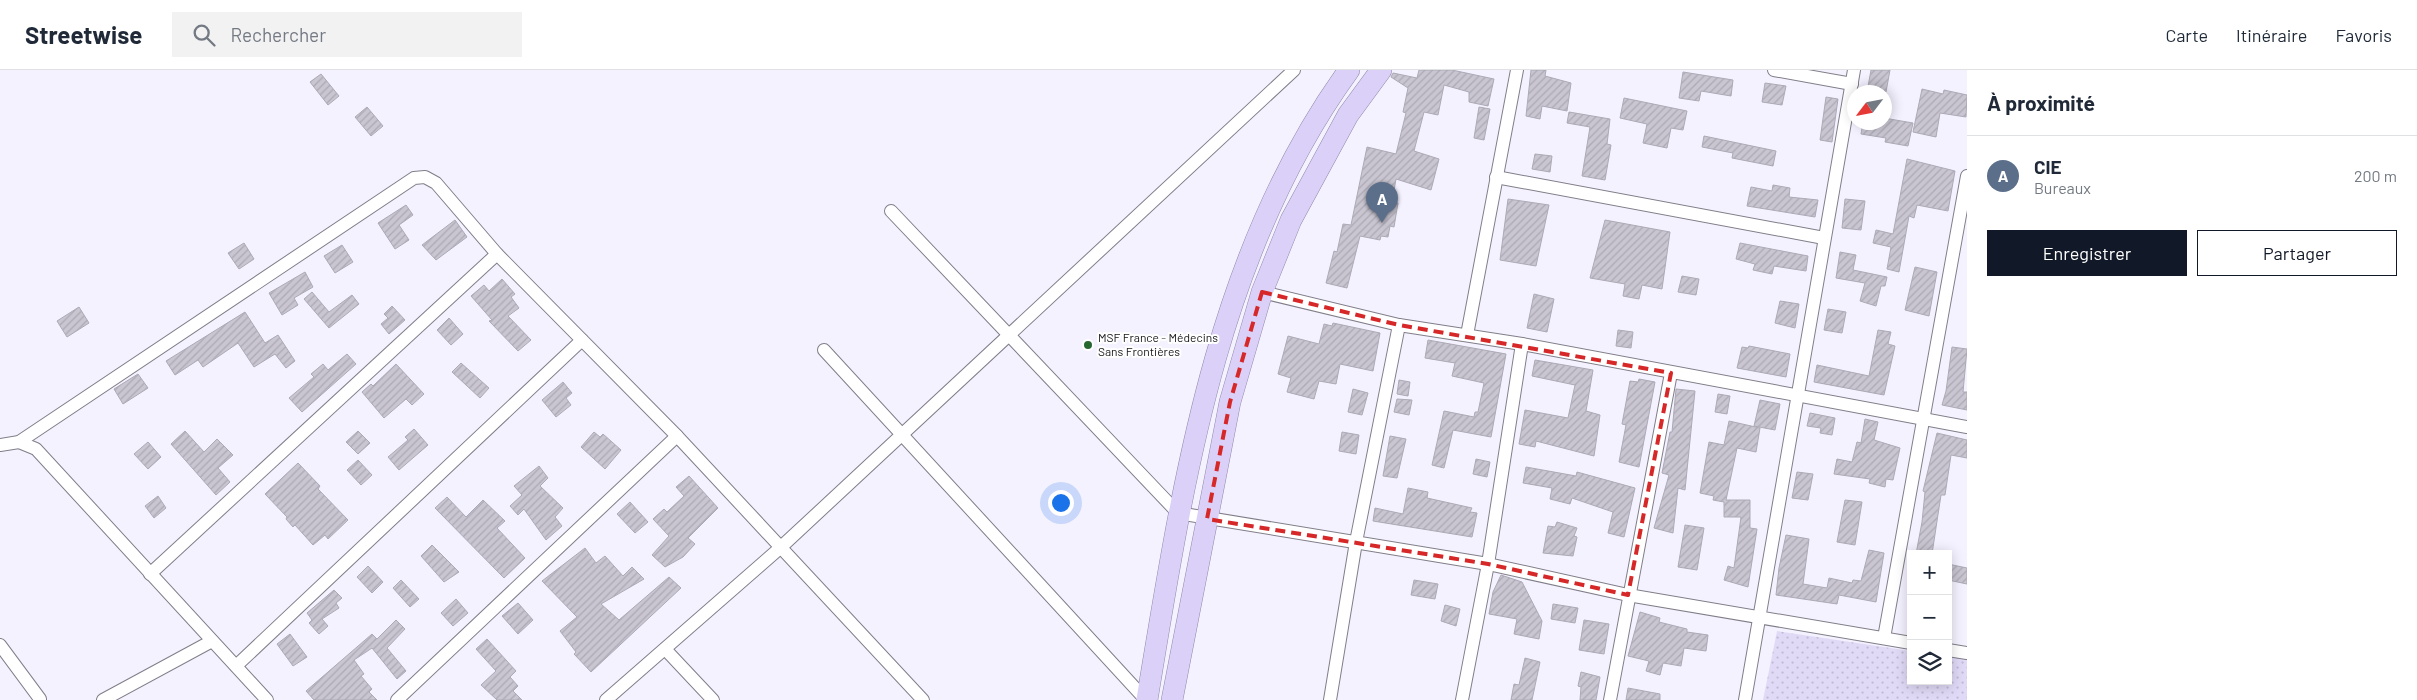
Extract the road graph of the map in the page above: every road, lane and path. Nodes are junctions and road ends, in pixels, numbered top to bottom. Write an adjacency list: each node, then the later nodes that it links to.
1 (1294, 70): 16 (street)
2 (1349, 70): 28 (highway)
3 (1382, 70): 13 (highway)
4 (1517, 70): 9 (street)
5 (1774, 70): 7 (street)
6 (1854, 70): 7 (street)
7 (1852, 84): 11 (street)
8 (1967, 176): 22 (street)
9 (1496, 177): 11 (street); 15 (street)
10 (891, 211): 16 (street)
11 (1824, 238): 21 (street)
12 (497, 254): 17 (street); 26 (street); 33 (street)
13 (1262, 292): 14 (street); 29 (highway)
14 (1399, 325): 15 (street); 30 (street)
15 (1467, 335): 18 (street)
16 (1009, 336): 24 (street); 28 (street)
17 (582, 340): 25 (street); 43 (street)
18 (1522, 344): 20 (street); 32 (street)
19 (824, 350): 24 (street)
20 (1671, 374): 21 (street); 34 (street)
21 (1797, 396): 22 (street); 35 (street)
22 (1923, 421): 23 (street); 36 (street)
23 (1967, 427)
24 (902, 434): 31 (street); 51 (street)
25 (677, 436): 31 (street); 47 (street)
26 (18, 442): 27 (street); 33 (street)
27 (0, 445)
28 (1178, 513): 29 (street); 51 (highway)
29 (1208, 519): 30 (street); 52 (highway)
30 (1356, 542): 32 (street); 53 (street)
31 (780, 548): 40 (street); 50 (street)
32 (1488, 564): 34 (street); 54 (street)
33 (150, 574): 37 (street)
34 (1628, 595): 35 (street); 55 (street)
35 (1760, 616): 36 (street); 56 (street)
36 (1884, 638): 38 (street)
37 (212, 641): 43 (street); 45 (street)
38 (1907, 642)
39 (0, 645): 44 (street)
40 (665, 649): 48 (street); 49 (street)
41 (1952, 651): 42 (street)
42 (1967, 653)
43 (236, 666): 46 (street)
44 (39, 700)
45 (103, 700)
46 (267, 700)
47 (396, 700)
48 (606, 700)
49 (713, 700)
50 (923, 700)
51 (1147, 700)
52 (1172, 700)
53 (1330, 700)
54 (1462, 700)
55 (1610, 700)
56 (1745, 700)

